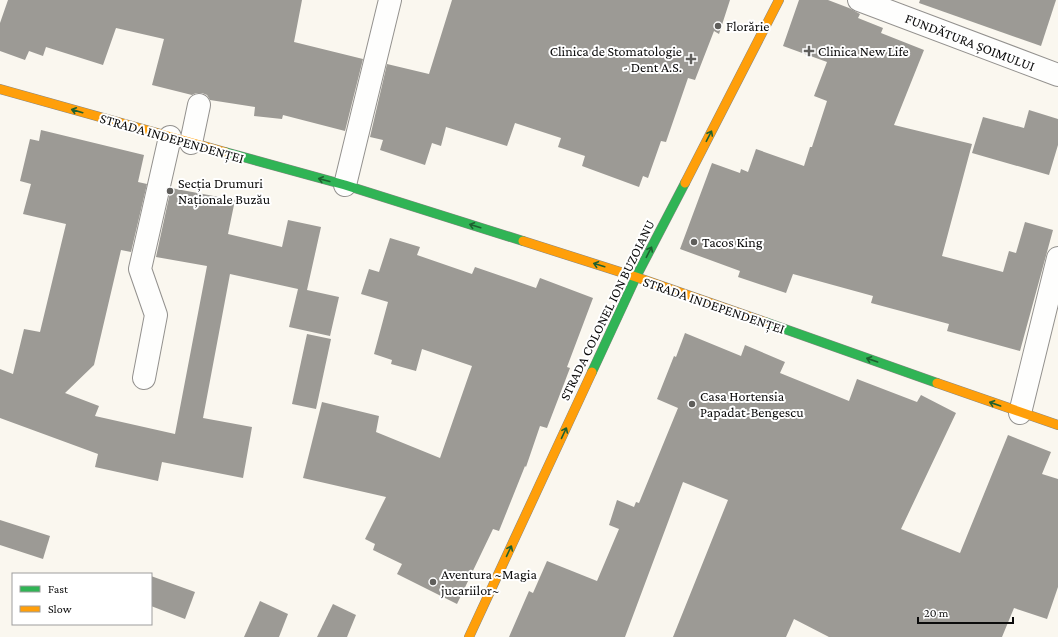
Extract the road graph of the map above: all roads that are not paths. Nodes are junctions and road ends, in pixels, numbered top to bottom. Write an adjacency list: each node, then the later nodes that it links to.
1 (390, 0): 9 (street)
2 (779, 0): 11 (street, STRADA COLONEL ION BUZOIANU, one-way to 2)
3 (859, 0): 4 (street, FUNDĂTURA ȘOIMULUI)
4 (1058, 75)
5 (0, 89): 7 (street, STRADA INDEPENDENȚEI, one-way to 5)
6 (199, 105): 8 (street)
7 (170, 137): 8 (street, STRADA INDEPENDENȚEI); 12 (street)
8 (191, 143): 9 (street, STRADA INDEPENDENȚEI, one-way to 8)
9 (345, 185): 11 (street, STRADA INDEPENDENȚEI, one-way to 9)
10 (1058, 258): 13 (street)
11 (636, 277): 13 (street, STRADA INDEPENDENȚEI, one-way to 11); 15 (street, STRADA COLONEL ION BUZOIANU, one-way to 11)
12 (144, 378)
13 (1020, 413): 14 (street, STRADA INDEPENDENȚEI)
14 (1058, 425)
15 (469, 637)

